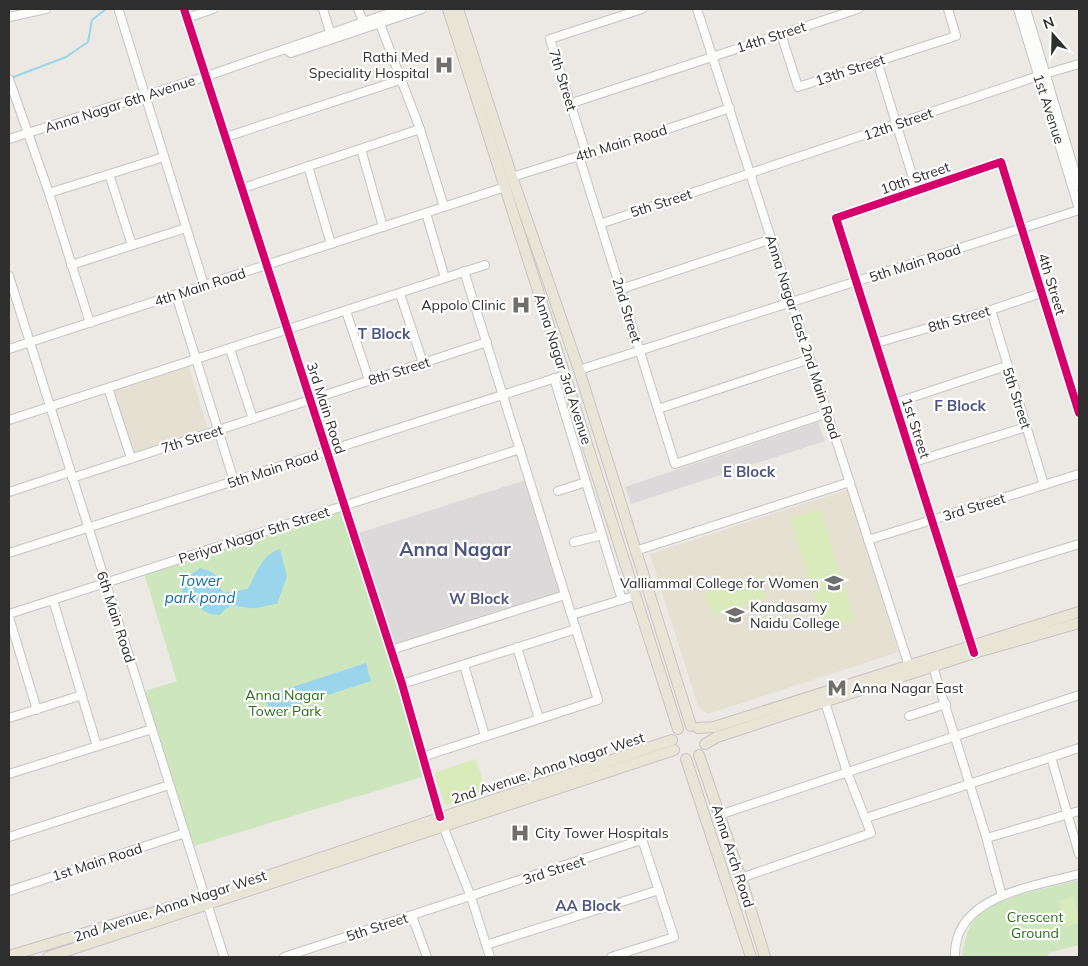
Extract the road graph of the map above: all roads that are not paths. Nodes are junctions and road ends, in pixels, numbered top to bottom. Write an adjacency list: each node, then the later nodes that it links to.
1 (46, 9): 17 (street)
2 (184, 9): 18 (street, 3rd Main Road)
3 (214, 9): 18 (street)
4 (323, 9): 21 (street)
5 (358, 9): 19 (street)
6 (401, 9): 19 (street, Anna Nagar 6th Avenue)
7 (422, 9): 20 (street)
8 (448, 9): 49 (main road, Anna Nagar 3rd Avenue)
9 (458, 9): 47 (main road, Anna Nagar 3rd Avenue)
10 (642, 9): 32 (street, 7th Street)
11 (697, 9): 24 (street, Anna Nagar East 2nd Main Road)
12 (858, 9): 22 (street, 14th Street)
13 (948, 9): 25 (street, 13th Street)
14 (1018, 9): 27 (street, 1st Avenue)
15 (1026, 9): 27 (street, 1st Avenue)
16 (118, 11): 31 (street)
17 (9, 17)
18 (187, 18): 28 (street, 3rd Main Road)
19 (363, 22): 21 (street, Anna Nagar 6th Avenue)
20 (380, 24): 23 (street); 29 (street)
21 (330, 32): 23 (street, Anna Nagar 6th Avenue)
22 (781, 34): 24 (street, 14th Street); 25 (street, 13th Street)
23 (285, 49): 28 (street, Anna Nagar 6th Avenue)
24 (712, 55): 32 (street, 14th Street); 33 (street, Anna Nagar East 2nd Main Road)
25 (877, 61): 34 (street)
26 (1079, 64): 27 (street, 12th Street)
27 (1042, 75): 34 (street, 12th Street); 42 (street, 1st Avenue); 54 (street, 1st Avenue)
28 (207, 76): 31 (street, Anna Nagar 6th Avenue); 37 (street, 3rd Main Road)
29 (400, 80): 35 (street); 37 (street)
30 (9, 81): 36 (street)
31 (145, 96): 36 (street, Anna Nagar 6th Avenue); 40 (street)
32 (569, 104): 41 (street, 7th Street)
33 (730, 108): 41 (street, 4th Main Road); 46 (street, Anna Nagar East 2nd Main Road)
34 (897, 125): 46 (street, 12th Street); 51 (street)
35 (420, 129): 39 (street); 53 (street)
36 (27, 134): 38 (street, Anna Nagar 6th Avenue); 52 (street)
37 (226, 137): 50 (street, 3rd Main Road)
38 (9, 139)
39 (361, 149): 44 (street); 58 (street)
40 (164, 156): 45 (street); 59 (street)
41 (583, 156): 47 (street, 4th Main Road); 57 (street, 2nd Street)
42 (1075, 158): 48 (street, 1st Avenue)
43 (1001, 162): 51 (street, 10th Street); 60 (street, 4th Street)
44 (308, 166): 50 (street); 62 (street)
45 (109, 174): 52 (street); 63 (street)
46 (750, 174): 57 (street, 5th Street); 61 (street, Anna Nagar East 2nd Main Road)
47 (512, 177): 91 (main road, Anna Nagar 3rd Avenue)
48 (1079, 186)
49 (505, 187): 53 (street, 4th Main Road); 92 (main road, Anna Nagar 3rd Avenue)
50 (243, 188): 66 (street, 3rd Main Road)
51 (917, 191): 56 (street, 10th Street)
52 (49, 193): 65 (street)
53 (444, 207): 55 (street, 4th Main Road)
54 (1079, 209): 60 (street, 5th Main Road)
55 (426, 213): 58 (street, 4th Main Road); 69 (street)
56 (836, 218): 70 (street, 1st Street)
57 (600, 224): 72 (street, 2nd Street)
58 (384, 227): 62 (street, 4th Main Road)
59 (186, 228): 63 (street); 71 (street)
60 (1022, 229): 70 (street, 5th Main Road); 73 (street, 4th Street)
61 (772, 239): 72 (street); 76 (street, Anna Nagar East 2nd Main Road)
62 (331, 244): 66 (street, 4th Main Road)
63 (132, 245): 65 (street)
64 (484, 264): 67 (street)
65 (71, 265): 79 (street)
66 (268, 265): 71 (street, 4th Main Road); 80 (street, 3rd Main Road)
67 (464, 272): 69 (street); 82 (street)
68 (9, 276): 81 (street, 6th Main Road)
69 (445, 278): 74 (street)
70 (857, 282): 76 (street, 5th Main Road); 83 (street, 1st Street)
71 (204, 285): 75 (street, 4th Main Road)
72 (621, 289): 86 (street, 2nd Street)
73 (1042, 293): 77 (street, 8th Street); 101 (street, 4th Street)
74 (400, 294): 78 (street); 89 (street)
75 (176, 295): 79 (street, 4th Main Road); 88 (street)
76 (792, 302): 86 (street, 5th Main Road); 87 (street, Anna Nagar East 2nd Main Road)
77 (991, 310): 83 (street, 8th Street); 90 (street, 5th Street)
78 (346, 311): 80 (street); 94 (street)
79 (90, 323): 81 (street, 4th Main Road)
80 (287, 330): 85 (street); 97 (street, 3rd Main Road)
81 (30, 342): 84 (street, 4th Main Road); 99 (street, 6th Main Road)
82 (487, 342): 89 (street, 8th Street); 96 (street)
83 (876, 343): 98 (street, 1st Street)
84 (9, 349)
85 (230, 349): 88 (street); 103 (street)
86 (640, 351): 91 (street, 5th Main Road); 100 (street, 2nd Street)
87 (810, 359): 100 (street); 102 (street, Anna Nagar East 2nd Main Road)
88 (195, 360): 95 (street); 106 (street)
89 (423, 363): 94 (street, 8th Street)
90 (1006, 366): 98 (street); 105 (street, 5th Street)
91 (579, 370): 127 (main road, Anna Nagar 3rd Avenue)
92 (565, 375): 93 (street, 5th Main Road); 132 (main road, Anna Nagar 3rd Avenue)
93 (554, 378): 96 (street, 5th Main Road); 114 (street)
94 (370, 380): 97 (street, 8th Street)
95 (108, 388): 99 (street); 109 (street)
96 (504, 395): 107 (street); 108 (street, 5th Main Road)
97 (311, 400): 103 (street, 7th Street); 108 (street, 3rd Main Road)
98 (895, 403): 110 (street, 1st Street)
99 (49, 407): 104 (street); 112 (street, 6th Main Road)
100 (658, 409): 102 (street, 2nd Street)
101 (1079, 412)
102 (828, 413): 115 (street, Anna Nagar East 2nd Main Road)
103 (252, 419): 106 (street, 7th Street)
104 (9, 420)
105 (1026, 427): 110 (street); 116 (street, 5th Street)
106 (219, 430): 109 (street, 7th Street); 113 (street)
107 (520, 449): 119 (street); 131 (street)
108 (327, 451): 113 (street, 5th Main Road); 119 (street, 3rd Main Road)
109 (131, 458): 112 (street, 7th Street)
110 (914, 462): 120 (street, 1st Street)
111 (1079, 474): 116 (street, 3rd Street)
112 (71, 475): 118 (street, 7th Street); 121 (street, 6th Main Road)
113 (234, 481): 121 (street, 5th Main Road)
114 (586, 482): 117 (street); 122 (street)
115 (850, 482): 123 (street, Anna Nagar East 2nd Main Road); 127 (street)
116 (1044, 485): 120 (street, 3rd Street)
117 (558, 491)
118 (9, 492)
119 (345, 506): 129 (street, Periyar Nagar 5th Street); 141 (street, 3rd Main Road)
120 (933, 520): 123 (street, 3rd Street); 130 (street, 1st Street)
121 (88, 528): 128 (street, 5th Main Road); 129 (street, 6th Main Road)
122 (602, 535): 124 (street); 134 (street)
123 (868, 540): 144 (street, Anna Nagar East 2nd Main Road)
124 (574, 542)
125 (9, 544): 128 (street)
126 (1079, 544): 130 (street)
127 (635, 551): 155 (main road, Anna Nagar 3rd Avenue)
128 (10, 553)
129 (106, 583): 133 (street, Periyar Nagar 5th Street); 156 (street, 6th Main Road)
130 (953, 584): 142 (street, 1st Street)
131 (565, 595): 136 (street); 141 (street)
132 (634, 596): 134 (street); 157 (main road, Anna Nagar 3rd Avenue)
133 (53, 600): 137 (street, Periyar Nagar 5th Street); 147 (street)
134 (622, 600): 136 (street)
135 (1079, 612): 142 (main road)
136 (572, 615): 139 (street)
137 (9, 616): 151 (street)
138 (1079, 623): 142 (main road)
139 (576, 629): 140 (street); 154 (street)
140 (517, 648): 143 (street); 154 (street)
141 (391, 650): 146 (street, 3rd Main Road)
142 (972, 650): 144 (main road); 145 (main road)
143 (464, 664): 146 (street); 158 (street)
144 (909, 666): 155 (main road)
145 (933, 667): 149 (main road); 150 (street)
146 (402, 684): 164 (street, 3rd Main Road)
147 (82, 695): 151 (street); 162 (street)
148 (1079, 695): 159 (street)
149 (825, 702): 160 (main road); 168 (street)
150 (946, 704): 152 (street); 159 (street)
151 (36, 710): 153 (street)
152 (909, 716)
153 (9, 718)
154 (539, 719): 158 (street)
155 (694, 727): 157 (main road); 160 (main road)
156 (152, 729): 162 (street); 171 (street, 6th Main Road)
157 (678, 729): 161 (main road)
158 (485, 736): 164 (street)
159 (956, 736): 168 (street); 170 (street)
160 (705, 744): 166 (main road)
161 (673, 745): 167 (main road); 176 (main road, 2nd Avenue, Anna Nagar West)
162 (97, 746): 169 (street)
163 (1079, 748): 165 (street)
164 (422, 757): 176 (street, 3rd Main Road)
165 (1051, 757): 170 (street); 173 (street)
166 (700, 758): 167 (main road); 174 (main road, Anna Arch Road)
167 (688, 762): 197 (main road)
168 (847, 772): 174 (street); 175 (street)
169 (9, 774)
170 (970, 782): 175 (street); 179 (street)
171 (169, 785): 177 (street, 6th Main Road); 178 (street)
172 (1079, 811): 173 (street)
173 (1069, 814): 179 (street); 180 (street)
174 (720, 815): 182 (main road, Anna Arch Road)
175 (866, 818): 182 (street)
176 (442, 821): 186 (street, 3rd Main Road); 187 (main road, 2nd Avenue, Anna Nagar West)
177 (185, 834): 184 (street, 1st Main Road); 187 (street, 6th Main Road)
178 (9, 837)
179 (987, 838): 185 (street)
180 (1079, 854)
181 (1079, 874): 185 (street)
182 (741, 878): 198 (main road, Anna Arch Road)
183 (659, 890): 186 (street, 3rd Street); 189 (street); 196 (street)
184 (9, 891)
185 (1002, 896): 199 (street)
186 (470, 897): 188 (street, 5th Street); 189 (street, 3rd Main Road)
187 (206, 901): 190 (main road, 2nd Avenue, Anna Nagar West); 192 (main road, 2nd Avenue, Anna Nagar West); 193 (street, 6th Main Road)
188 (412, 916): 191 (street, 5th Street); 194 (street)
189 (486, 945): 195 (street, 3rd Main Road)
190 (9, 956)
191 (289, 956)
192 (48, 957)
193 (224, 957)
194 (427, 957)
195 (490, 957)
196 (611, 957)
197 (751, 957)
198 (765, 957)
199 (955, 957)

